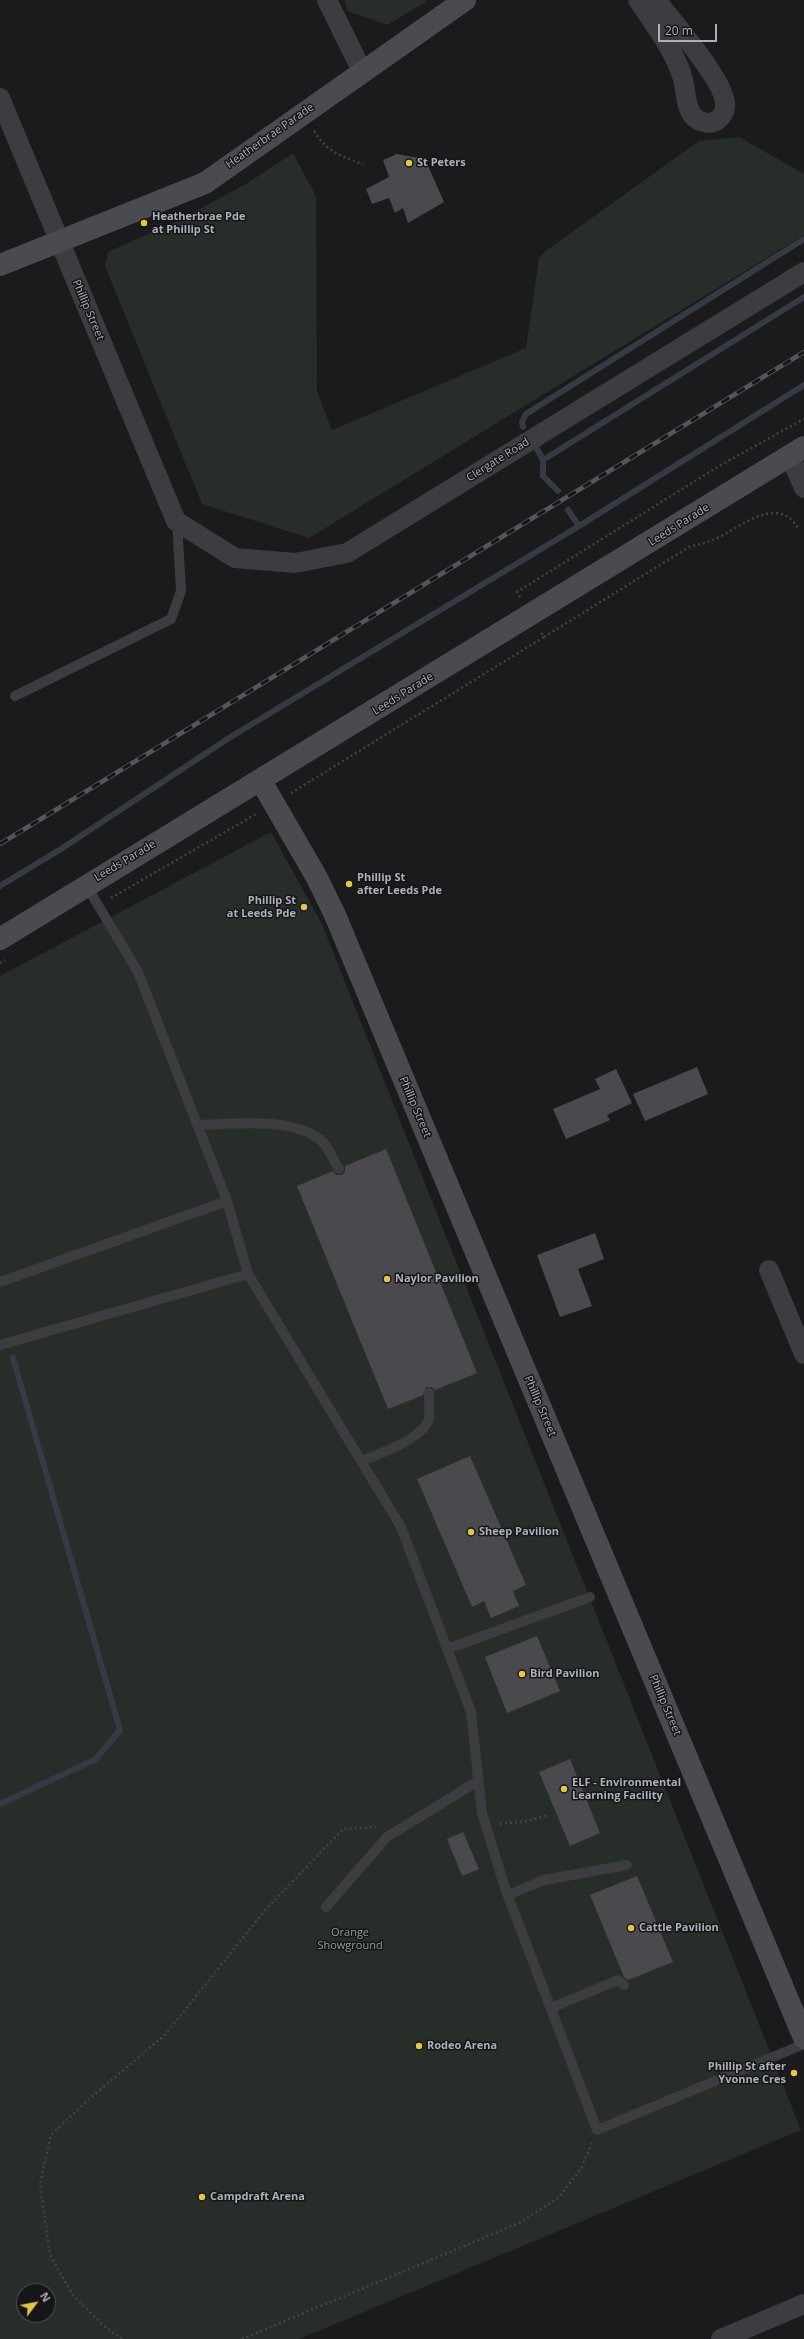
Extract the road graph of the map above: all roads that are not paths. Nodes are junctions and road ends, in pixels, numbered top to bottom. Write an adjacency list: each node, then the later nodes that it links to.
1 (327, 0): 5 (street)
2 (465, 0): 5 (street, Heatherbrae Parade)
3 (638, 0): 4 (street)
4 (656, 0)
5 (362, 71): 7 (street, Heatherbrae Parade)
6 (0, 98): 7 (street, Phillip Street)
7 (59, 240): 8 (street, Heatherbrae Parade); 12 (street, Phillip Street)
8 (0, 265)
9 (804, 272): 12 (street, Clergate Road)
10 (797, 452): 11 (street); 14 (street, Leeds Parade)
11 (804, 488)
12 (176, 521): 13 (lane)
13 (15, 696)
14 (261, 781): 15 (street, Leeds Parade); 35 (street, Phillip Street)
15 (86, 885): 16 (street, Leeds Parade); 17 (lane)
16 (0, 939)
17 (198, 1125): 18 (lane); 19 (lane)
18 (339, 1168)
19 (227, 1201): 21 (lane); 22 (lane)
20 (769, 1270): 24 (street)
21 (248, 1274): 23 (lane); 26 (lane)
22 (0, 1282)
23 (0, 1345)
24 (804, 1354)
25 (429, 1393): 26 (lane)
26 (362, 1461): 28 (lane)
27 (590, 1597): 28 (lane)
28 (447, 1648): 29 (lane)
29 (478, 1781): 31 (lane); 32 (lane)
30 (627, 1865): 31 (lane)
31 (508, 1895): 34 (lane)
32 (326, 1908)
33 (624, 1985): 34 (lane)
34 (551, 2008): 36 (lane)
35 (804, 2038)
36 (804, 2044)
37 (804, 2304): 38 (street)
38 (721, 2339)

